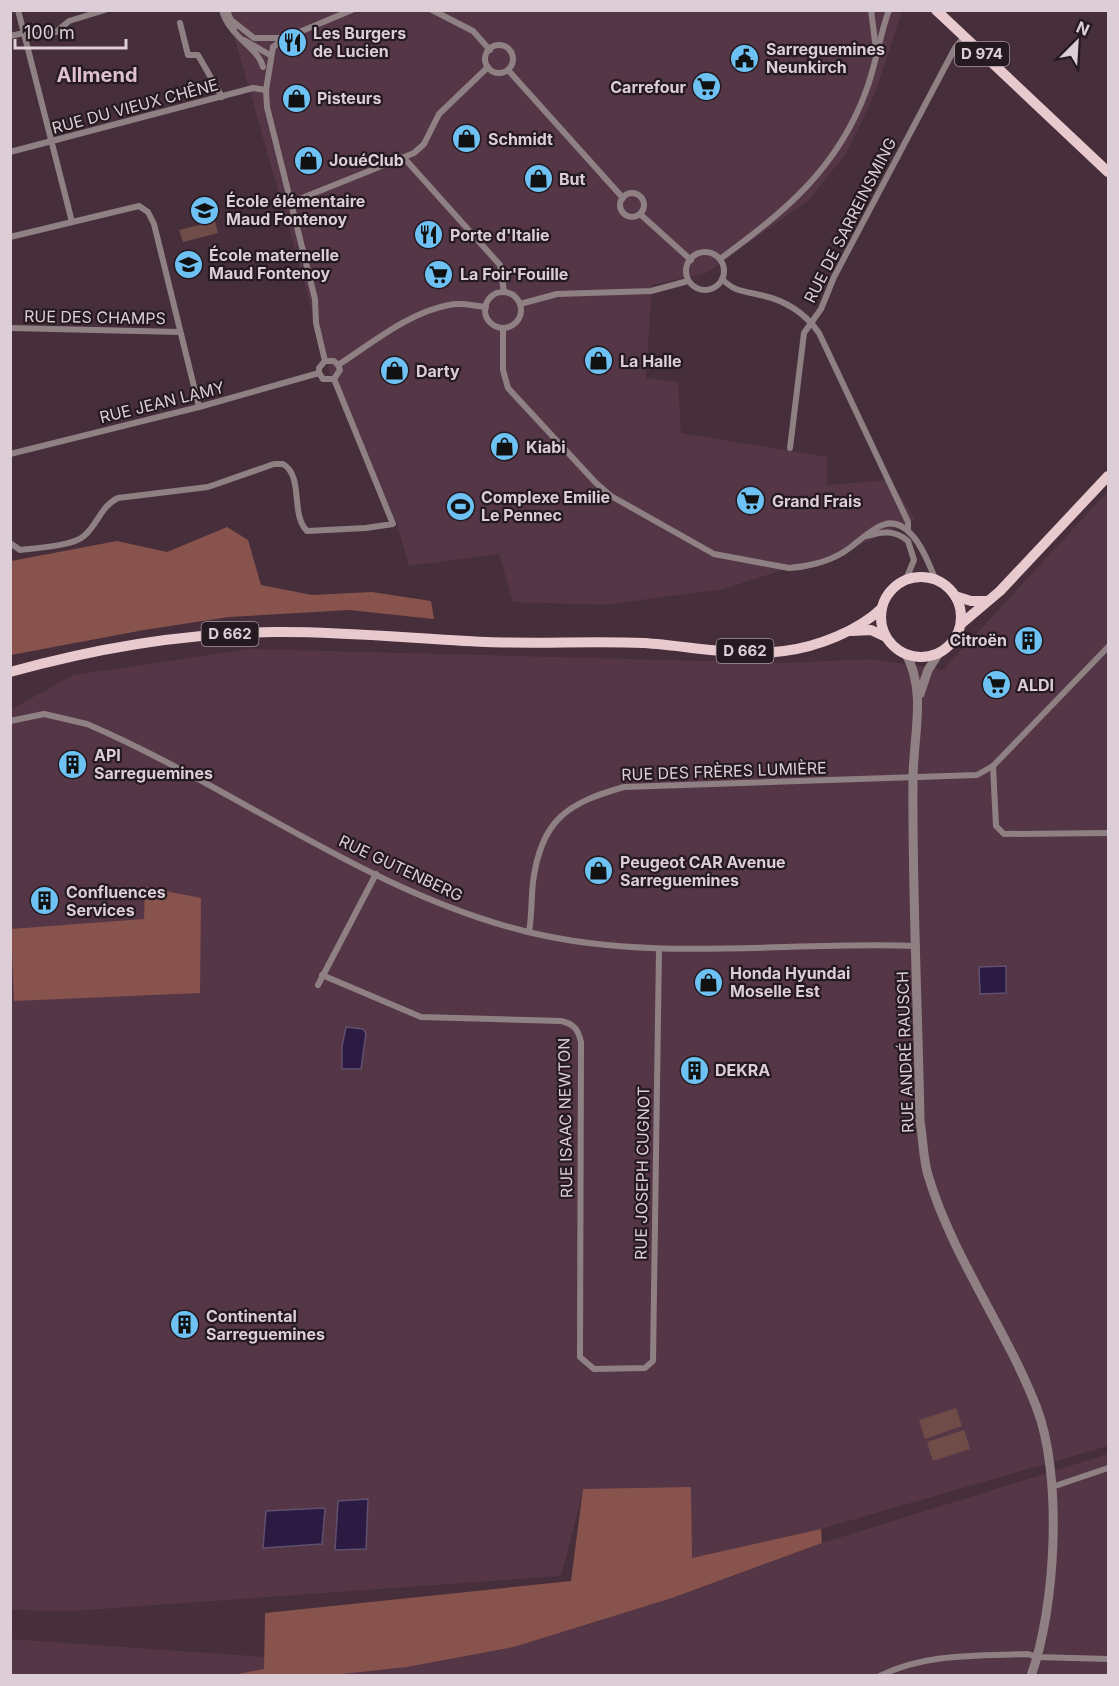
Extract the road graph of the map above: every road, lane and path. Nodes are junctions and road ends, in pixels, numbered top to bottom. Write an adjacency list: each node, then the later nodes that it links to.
1 (18, 10): 12 (street)
2 (105, 10): 12 (street)
3 (222, 10): 20 (street)
4 (227, 10): 10 (street)
5 (352, 10): 15 (street)
6 (432, 10): 17 (street)
7 (871, 10): 18 (street)
8 (889, 10): 18 (street)
9 (936, 10): 14 (main road, D 974)
10 (230, 18): 16 (street); 19 (street)
11 (180, 23): 24 (street)
12 (25, 35): 13 (street); 25 (street)
13 (10, 36)
14 (964, 37): 28 (main road, D 974); 41 (street, RUE DE SARREINSMING)
15 (285, 38): 16 (street); 19 (street)
16 (263, 40): 19 (street)
17 (490, 50): 21 (street); 22 (street)
18 (877, 52): 34 (street)
19 (270, 55): 23 (street)
20 (263, 67)
21 (488, 67): 22 (street); 27 (street)
22 (508, 70): 29 (street)
23 (266, 90): 24 (street, RUE DU VIEUX CHÊNE); 30 (street)
24 (222, 97): 25 (street, RUE DU VIEUX CHÊNE)
25 (52, 142): 26 (street, RUE DU VIEUX CHÊNE); 32 (street)
26 (10, 152)
27 (405, 159): 30 (street); 38 (street)
28 (1108, 172)
29 (623, 198): 31 (street); 31 (street)
30 (292, 202): 45 (street)
31 (640, 214): 35 (street)
32 (72, 222): 33 (street); 44 (street)
33 (10, 237)
34 (720, 259): 35 (street); 36 (street)
35 (691, 260): 37 (street)
36 (722, 279): 37 (street); 41 (street)
37 (688, 281): 39 (street)
38 (504, 292): 39 (street); 40 (street)
39 (520, 304): 42 (street)
40 (486, 307): 42 (street); 46 (street)
41 (811, 322): 50 (street); 53 (street, RUE DE SARREINSMING)
42 (503, 327): 54 (street)
43 (10, 328): 44 (street, RUE DES CHAMPS)
44 (180, 332): 49 (street)
45 (325, 361): 46 (street); 47 (street)
46 (338, 365): 48 (street)
47 (319, 374): 48 (street); 49 (street, RUE JEAN LAMY)
48 (334, 379): 55 (street)
49 (199, 407): 51 (street, RUE JEAN LAMY)
50 (790, 448)
51 (10, 454)
52 (1108, 476): 59 (main road)
53 (908, 530): 54 (street); 57 (street, RUE DE SARREINSMING)
54 (866, 536): 56 (street)
55 (10, 543)
56 (906, 579): 57 (main road); 60 (main road)
57 (936, 580): 58 (main road)
58 (956, 596): 59 (main road); 61 (main road)
59 (988, 601): 61 (main road)
60 (882, 608): 62 (main road, D 662); 63 (main road)
61 (961, 624): 65 (main road)
62 (845, 632): 63 (main road, D 662); 67 (main road, D 662)
63 (886, 636): 66 (main road)
64 (1108, 647): 70 (street)
65 (939, 653): 66 (main road); 68 (street, RUE ANDRÉ RAUSCH)
66 (906, 654): 68 (street, RUE ANDRÉ RAUSCH)
67 (10, 672)
68 (918, 699): 71 (street, RUE ANDRÉ RAUSCH)
69 (10, 721): 73 (street, RUE GUTENBERG)
70 (993, 766): 71 (street, RUE DES FRÈRES LUMIÈRE); 72 (street)
71 (913, 778): 74 (street, RUE DES FRÈRES LUMIÈRE); 75 (street, RUE ANDRÉ RAUSCH)
72 (1108, 833)
73 (376, 874): 74 (street, RUE GUTENBERG); 77 (street)
74 (529, 932): 76 (street, RUE GUTENBERG)
75 (916, 946): 76 (street, RUE GUTENBERG); 81 (street, RUE ANDRÉ RAUSCH)
76 (658, 949): 79 (street, RUE JOSEPH CUGNOT)
77 (322, 975): 78 (street); 79 (street, RUE ISAAC NEWTON)
78 (318, 985)
79 (620, 1368)
80 (1108, 1468): 81 (street)
81 (1052, 1487): 82 (street, RUE ANDRÉ RAUSCH)
82 (1037, 1659): 83 (street); 84 (street); 85 (street); 86 (street)
83 (1108, 1659)
84 (880, 1676)
85 (1031, 1676)
86 (1036, 1676)

